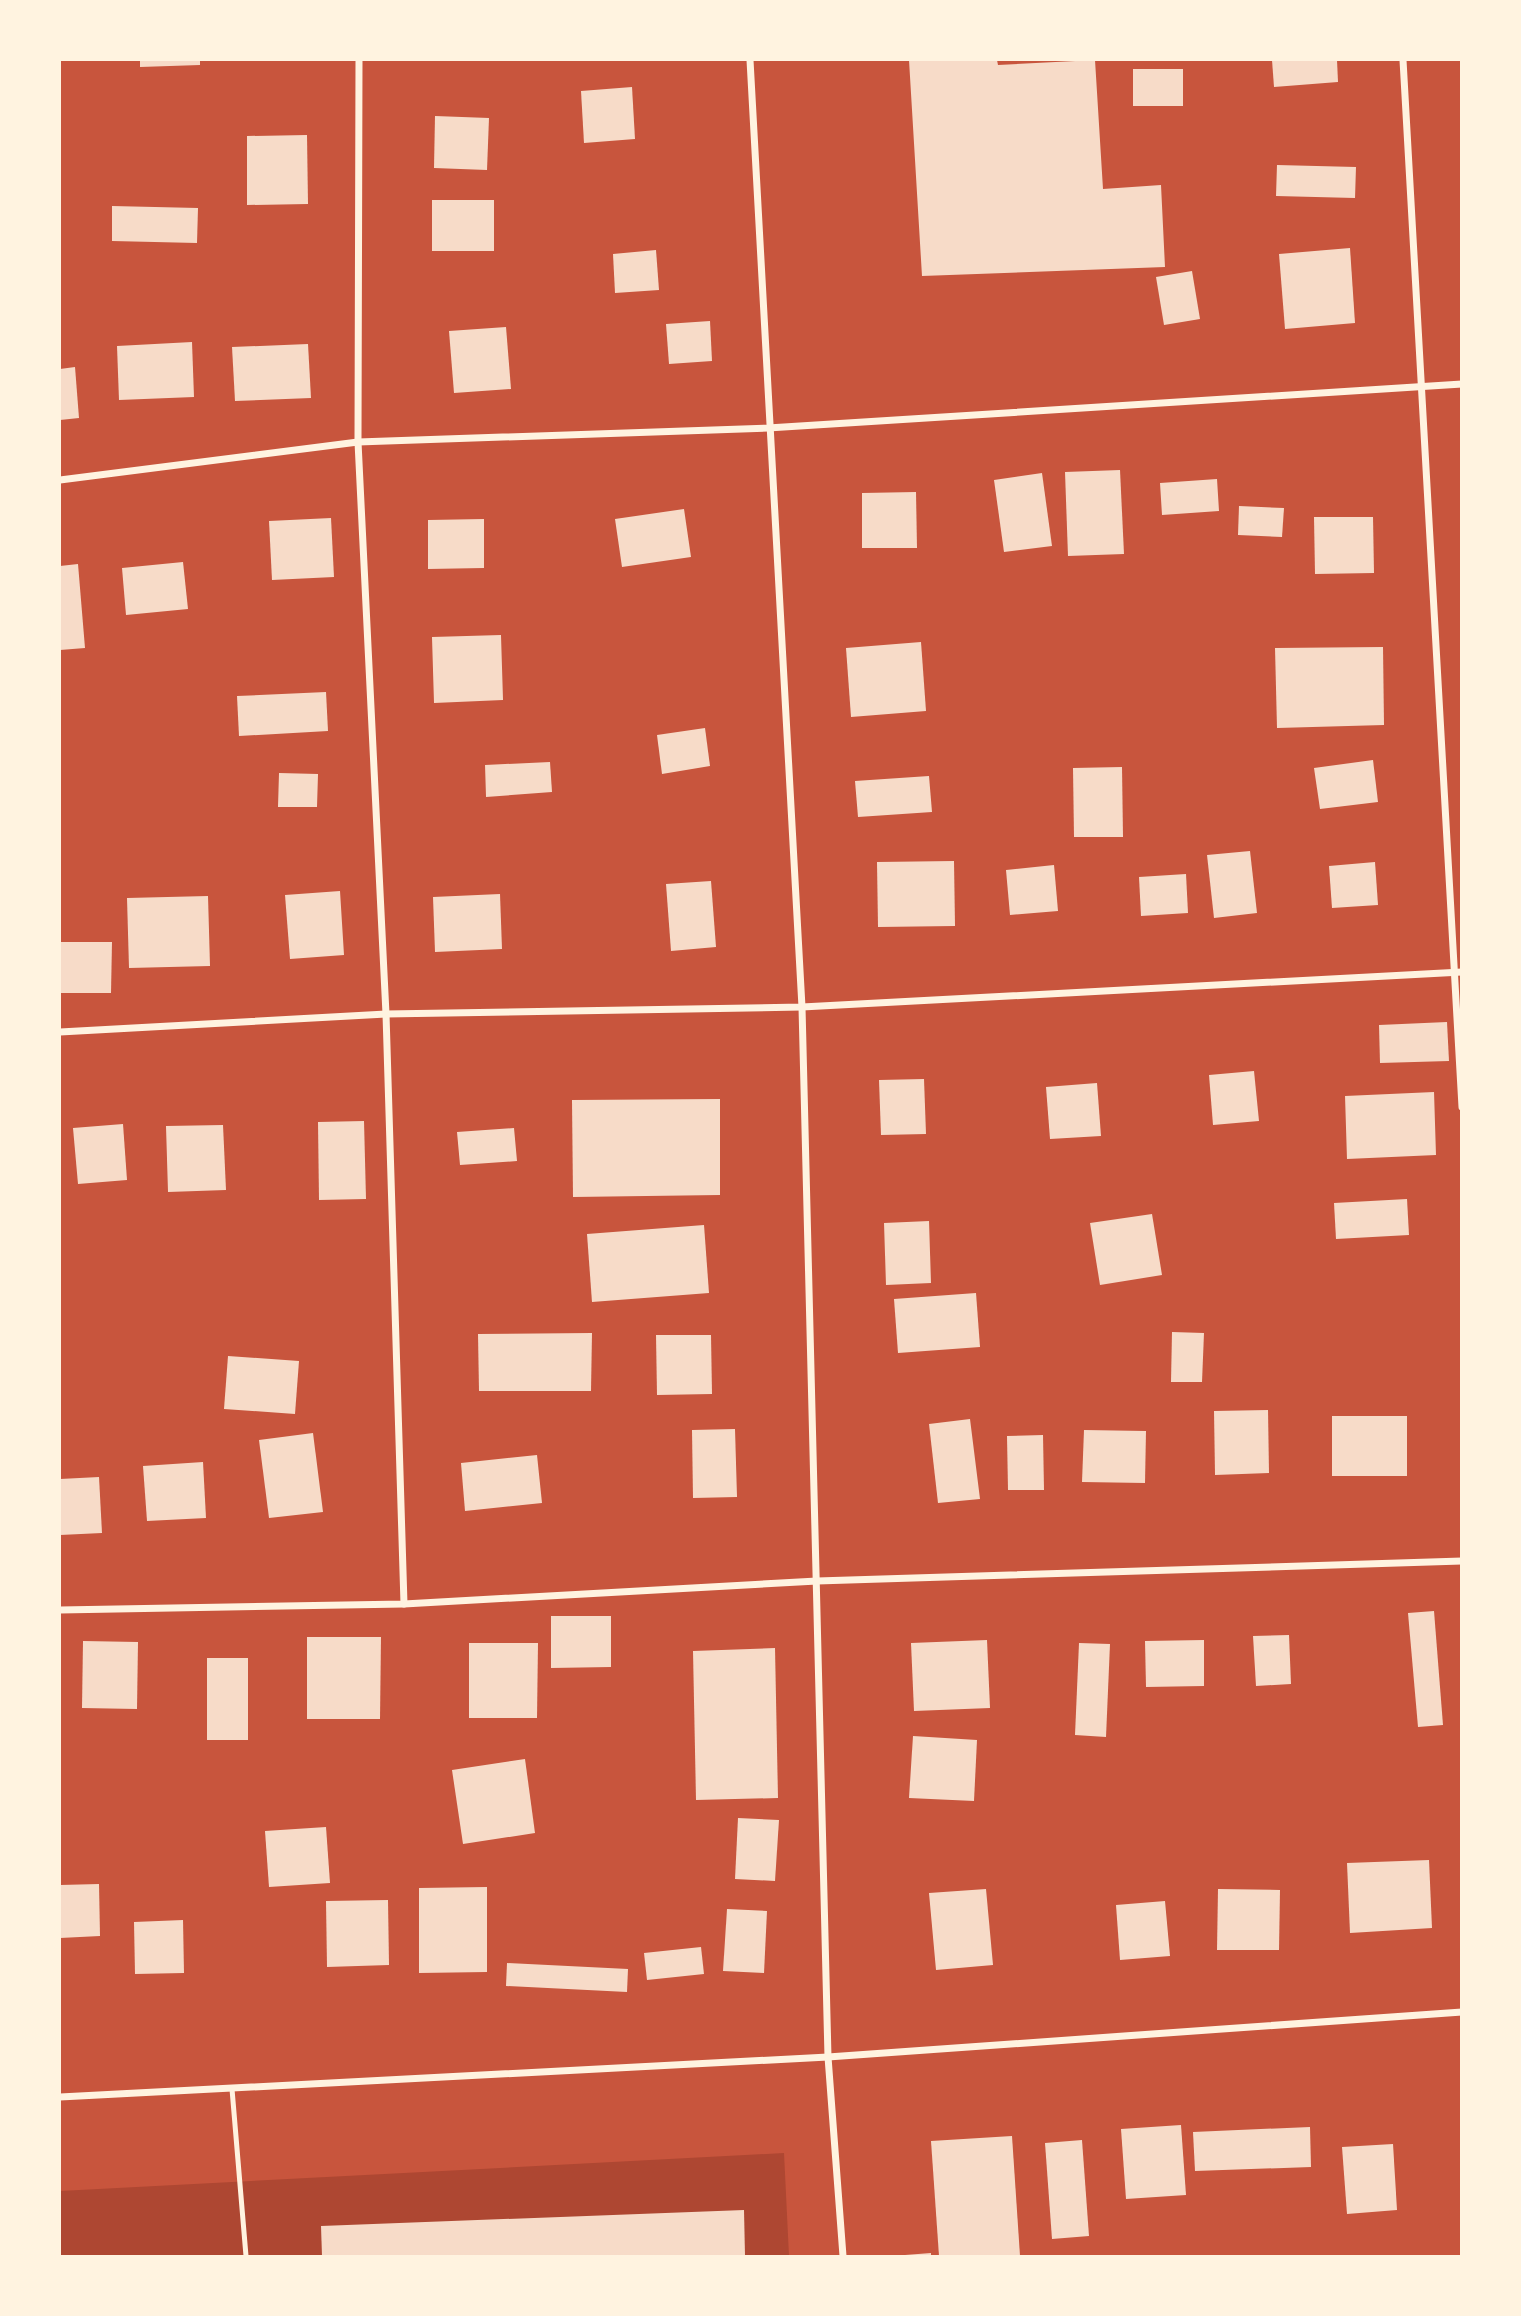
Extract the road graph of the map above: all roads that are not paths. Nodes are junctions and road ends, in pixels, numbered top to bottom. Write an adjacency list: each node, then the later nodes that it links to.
1 (359, 60): 7 (street)
2 (750, 60): 6 (street)
3 (1403, 60): 5 (street)
4 (1461, 384): 5 (street)
5 (1419, 386): 6 (street); 9 (street)
6 (768, 428): 7 (street); 10 (street)
7 (358, 442): 8 (street); 11 (street)
8 (60, 480)
9 (1458, 972): 10 (street); 13 (street)
10 (802, 1007): 11 (street); 15 (street)
11 (386, 1014): 12 (street); 16 (street)
12 (60, 1032)
13 (1461, 1107)
14 (1461, 1561): 15 (street)
15 (817, 1581): 16 (street); 19 (street)
16 (404, 1604): 17 (street)
17 (60, 1610)
18 (1461, 2012): 19 (street)
19 (828, 2057): 20 (street); 23 (street)
20 (232, 2089): 21 (street); 22 (lane)
21 (60, 2097)
22 (246, 2256)
23 (843, 2256)

